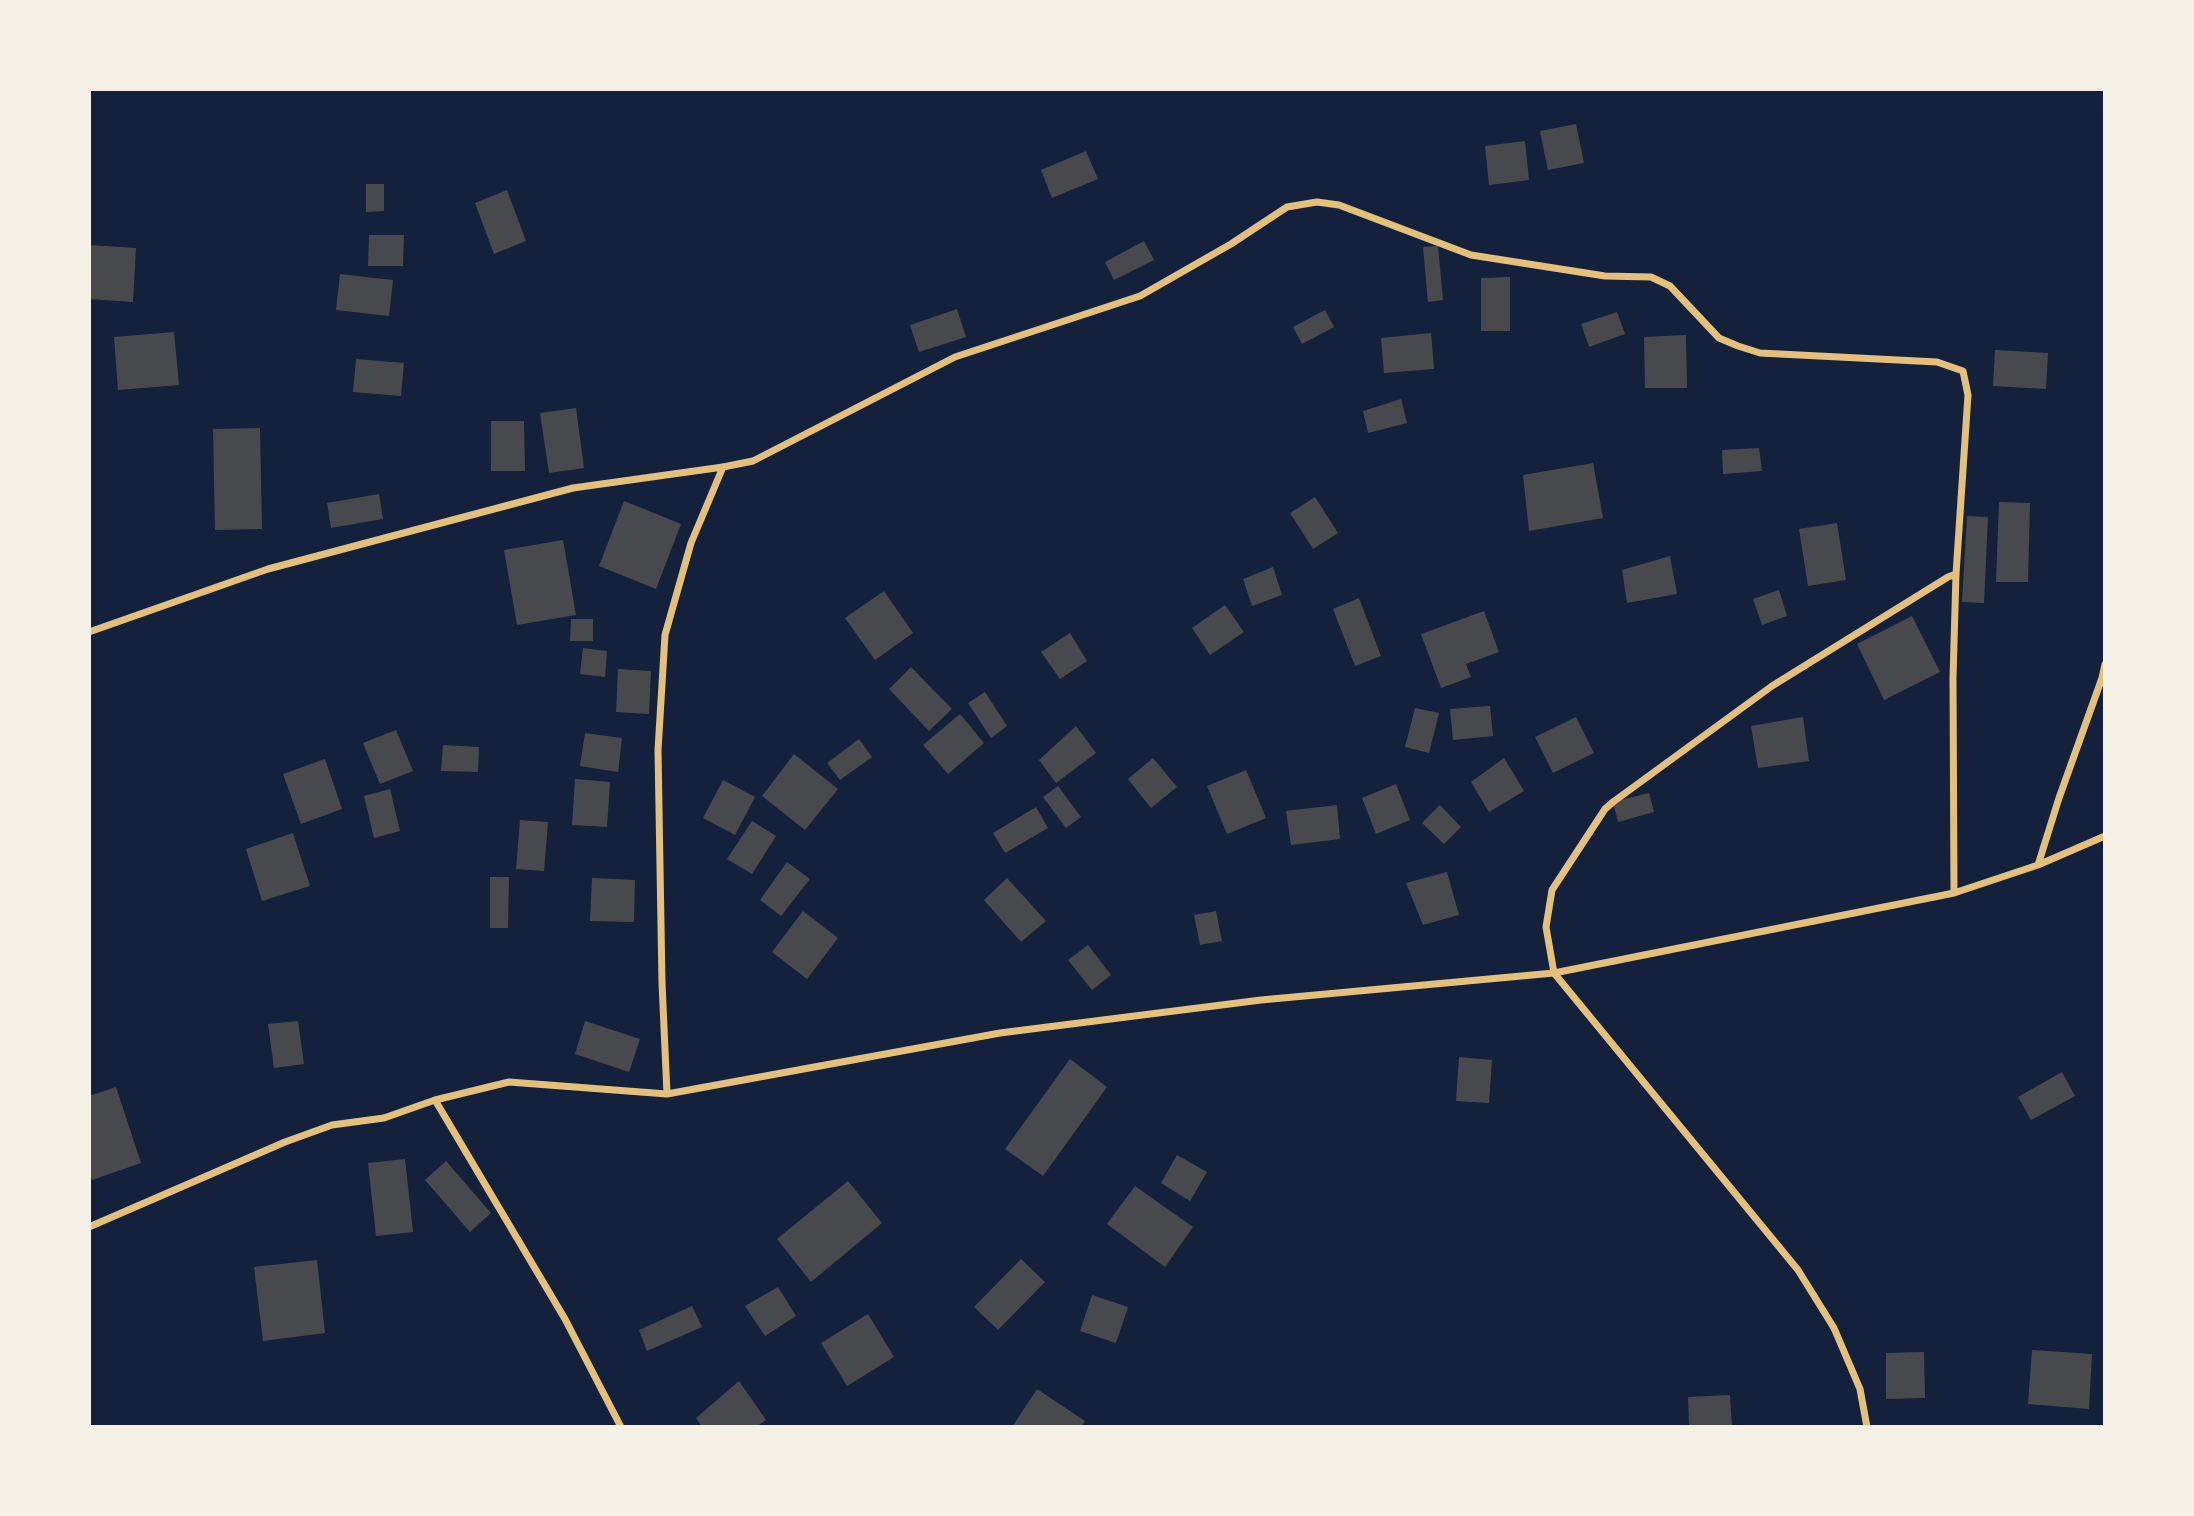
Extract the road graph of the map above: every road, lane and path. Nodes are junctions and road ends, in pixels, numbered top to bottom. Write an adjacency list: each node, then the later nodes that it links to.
1 (723, 467): 2 (street); 3 (street); 9 (street)
2 (1956, 574): 7 (street); 8 (street)
3 (89, 632)
4 (2105, 664): 6 (street)
5 (2105, 836): 6 (street)
6 (2038, 865): 7 (street)
7 (1954, 893): 8 (street)
8 (1554, 972): 9 (street); 13 (street)
9 (667, 1094): 10 (street)
10 (435, 1100): 11 (street); 12 (street)
11 (89, 1227)
12 (621, 1427)
13 (1867, 1427)

